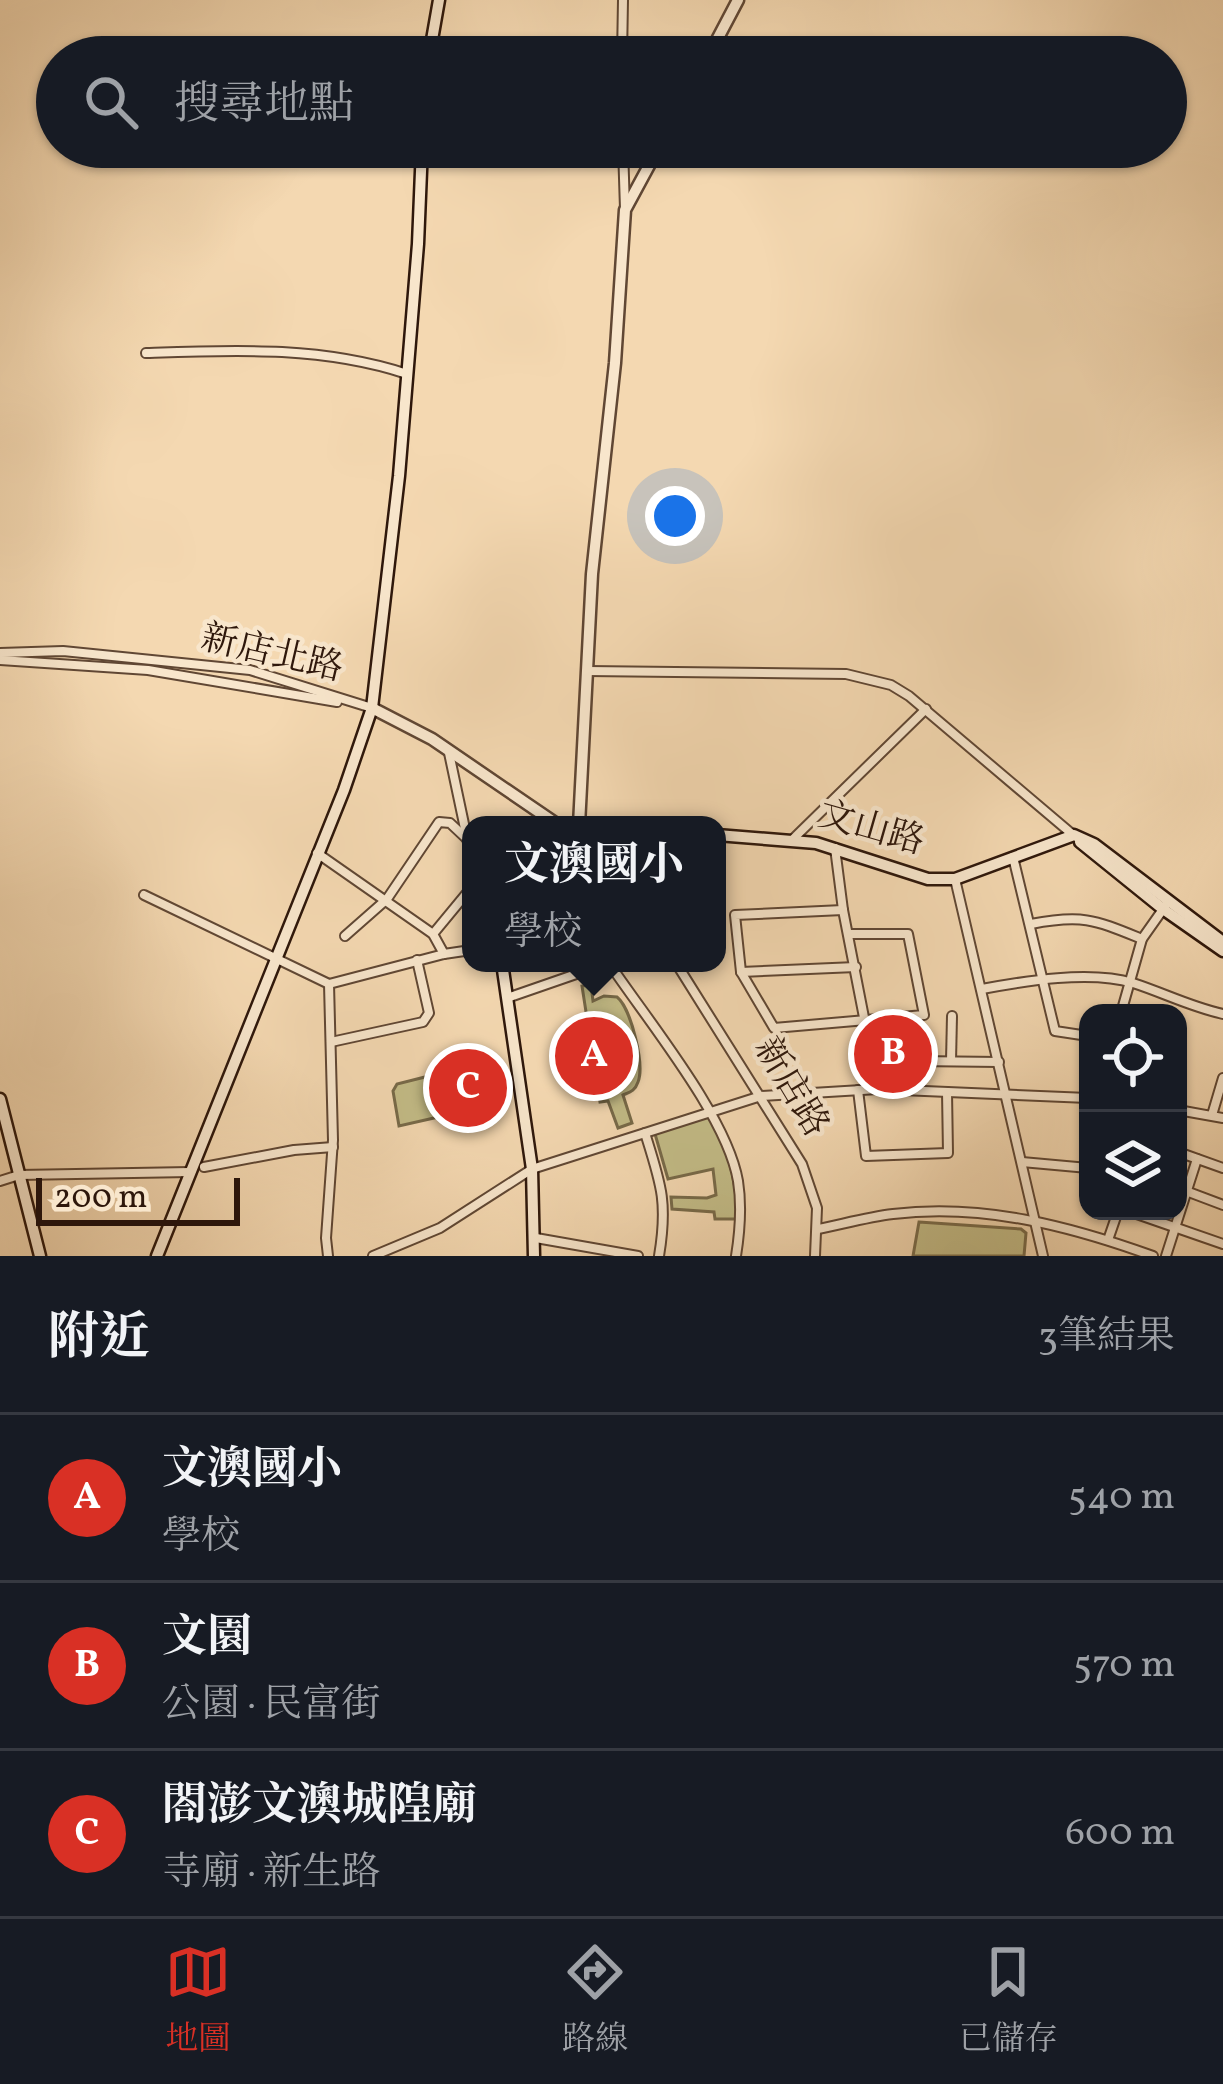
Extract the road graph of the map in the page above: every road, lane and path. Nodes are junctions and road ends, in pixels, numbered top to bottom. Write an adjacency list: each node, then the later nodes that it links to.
1 (439, 0): 4 (main road)
2 (623, 0): 5 (street)
3 (738, 0): 6 (main road)
4 (433, 36)
5 (622, 36)
6 (719, 36)
7 (421, 168): 12 (main road)
8 (624, 168): 10 (street)
9 (648, 168): 10 (main road)
10 (626, 210): 14 (main road)
11 (146, 353): 12 (street)
12 (407, 374): 15 (main road)
13 (0, 657): 15 (street, 新店北路); 15 (street, 新店北路)
14 (587, 671): 16 (street); 20 (main road)
15 (372, 708): 17 (main road); 26 (main road)
16 (926, 709): 23 (street); 24 (street)
17 (448, 750): 18 (street); 19 (main road)
18 (462, 816)
19 (545, 816)
20 (579, 816)
21 (462, 835): 30 (street)
22 (726, 836): 24 (main road, 文山路)
23 (1073, 836): 27 (main road, 文山路); 32 (main road)
24 (793, 838): 25 (main road, 文山路)
25 (835, 848): 28 (main road, 文山路); 33 (street)
26 (317, 853): 30 (street); 42 (main road)
27 (1013, 857): 28 (main road, 文山路); 34 (street)
28 (955, 878): 53 (street)
29 (144, 895): 42 (street)
30 (387, 899): 35 (street); 37 (street)
31 (462, 899): 35 (street)
32 (1165, 906): 38 (street); 39 (main road)
33 (843, 910): 36 (street); 49 (street)
34 (1031, 924): 38 (street); 50 (street)
35 (433, 934): 41 (street)
36 (849, 934): 44 (street); 60 (street)
37 (345, 936)
38 (1142, 939): 51 (street)
39 (1223, 947)
40 (462, 951): 41 (street)
41 (444, 954): 43 (street)
42 (277, 960): 52 (street); 86 (main road)
43 (417, 961): 52 (street); 62 (street)
44 (856, 967): 49 (street); 60 (street)
45 (503, 972): 54 (main road)
46 (583, 972): 54 (street)
47 (615, 972): 74 (street)
48 (682, 972): 71 (street, 新店路)
49 (741, 972): 60 (street)
50 (1042, 977): 51 (street); 53 (street); 61 (street)
51 (1129, 982): 55 (street); 56 (street)
52 (328, 984): 62 (street)
53 (982, 989): 65 (street)
54 (507, 998): 84 (main road)
55 (1123, 1004)
56 (1181, 1004)
57 (1187, 1005): 58 (street)
58 (1223, 1014)
59 (952, 1016): 64 (street)
60 (864, 1020): 67 (street)
61 (1079, 1035)
62 (331, 1042): 79 (street)
63 (916, 1061): 64 (street)
64 (951, 1061): 65 (street)
65 (999, 1062): 70 (street)
66 (1223, 1078): 76 (street)
67 (878, 1089): 68 (street); 69 (street)
68 (858, 1090): 69 (street); 71 (street)
69 (947, 1092): 70 (street)
70 (1006, 1094): 72 (street); 82 (street)
71 (761, 1096): 74 (street); 97 (street, 新店路)
72 (1079, 1098)
73 (0, 1099): 87 (main road)
74 (710, 1111): 78 (street); 109 (street)
75 (1187, 1111): 76 (street)
76 (1212, 1115): 77 (street)
77 (1223, 1118)
78 (645, 1133): 84 (street); 108 (street)
79 (333, 1147): 86 (street); 104 (street)
80 (1187, 1155): 81 (street)
81 (1197, 1159): 85 (street); 88 (street)
82 (1022, 1162): 83 (street); 92 (street)
83 (1079, 1167)
84 (532, 1168): 98 (main road); 105 (street)
85 (1223, 1168)
86 (198, 1169): 87 (street); 103 (main road)
87 (19, 1174): 89 (street); 102 (main road)
88 (1187, 1180)
89 (0, 1181)
90 (1187, 1192): 91 (street)
91 (1223, 1205)
92 (1034, 1220): 97 (street); 99 (street); 111 (street)
93 (1115, 1220): 99 (street)
94 (1153, 1220): 96 (street)
95 (1176, 1220): 96 (street)
96 (1175, 1228): 100 (street); 113 (street)
97 (818, 1229): 110 (street, 新店路)
98 (536, 1238): 101 (street); 106 (main road)
99 (1108, 1240): 112 (street)
100 (1223, 1244)
101 (592, 1252): 107 (street)
102 (40, 1256)
103 (157, 1256)
104 (328, 1256)
105 (373, 1256)
106 (534, 1256)
107 (638, 1256)
108 (659, 1256)
109 (736, 1256)
110 (815, 1256)
111 (1043, 1256)
112 (1153, 1256)
113 (1166, 1256)

